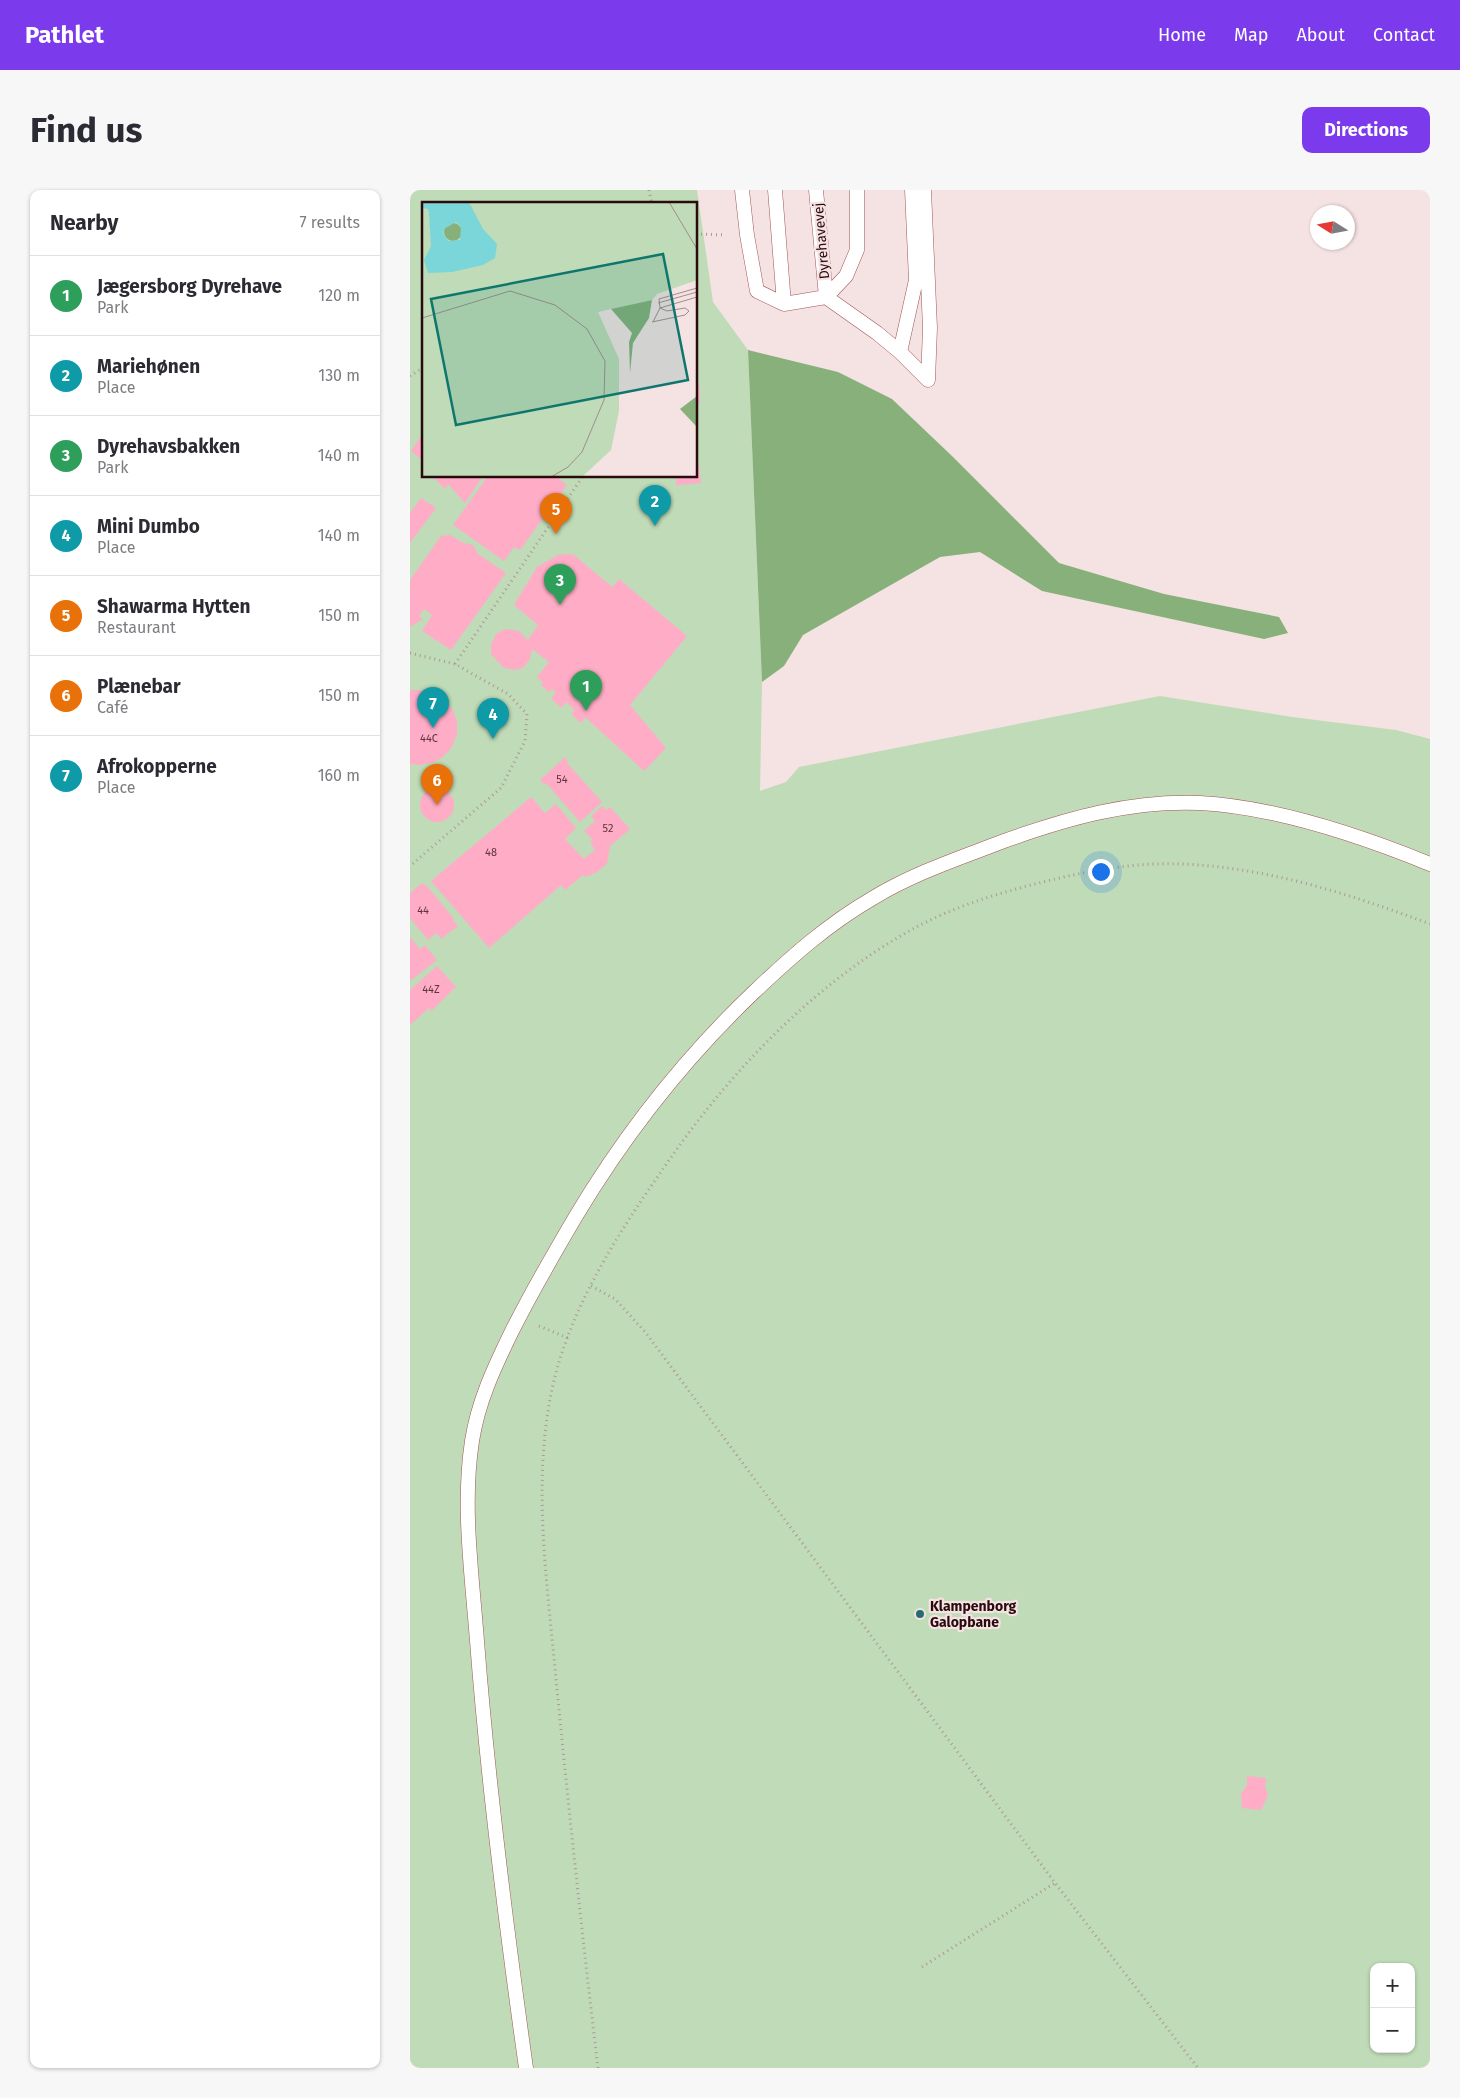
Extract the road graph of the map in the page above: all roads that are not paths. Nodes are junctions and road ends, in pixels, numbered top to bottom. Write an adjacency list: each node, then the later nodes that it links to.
1 (742, 190): 8 (lane)
2 (775, 190): 8 (lane)
3 (816, 190): 7 (lane, Dyrehavevej)
4 (857, 190): 7 (lane)
5 (912, 190): 9 (lane)
6 (924, 190): 9 (lane)
7 (826, 297): 8 (lane, Dyrehavevej); 9 (lane)
8 (784, 304)
9 (900, 352)
10 (1430, 864): 11 (lane)
11 (526, 2068)

